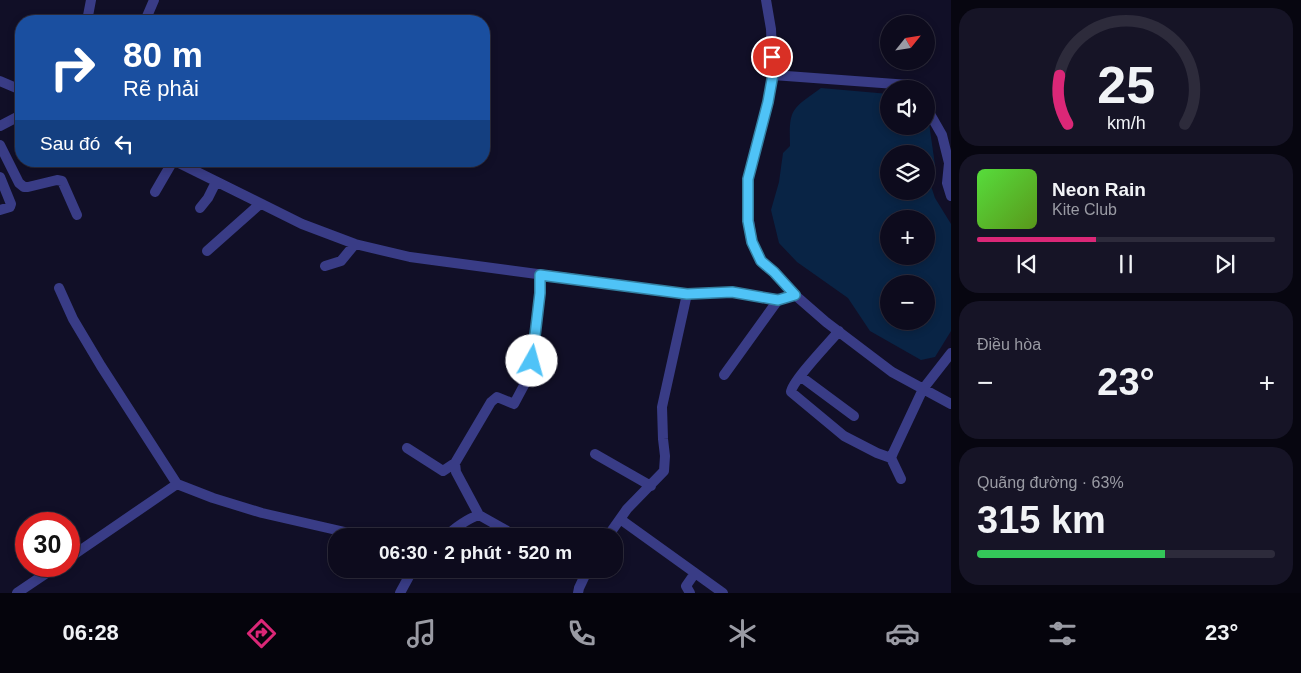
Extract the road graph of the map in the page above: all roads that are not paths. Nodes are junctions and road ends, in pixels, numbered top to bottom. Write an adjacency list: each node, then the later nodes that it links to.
1 (91, 0): 4 (street)
2 (154, 0): 5 (street)
3 (766, 0): 6 (street)
4 (88, 15)
5 (148, 15)
6 (773, 74): 8 (street); 30 (street)
7 (0, 81): 9 (street)
8 (880, 83)
9 (15, 87)
10 (15, 117): 12 (street)
11 (935, 123): 19 (street)
12 (0, 126)
13 (0, 145): 23 (street)
14 (170, 167): 18 (street)
15 (186, 167): 17 (street)
16 (0, 177): 22 (street)
17 (216, 182): 20 (street); 21 (street)
18 (155, 192)
19 (951, 196)
20 (260, 204): 24 (street); 25 (street)
21 (200, 208)
22 (0, 210)
23 (77, 215)
24 (355, 244): 26 (street); 27 (street)
25 (207, 252)
26 (325, 266)
27 (540, 275): 29 (street); 42 (street)
28 (59, 288): 44 (street)
29 (687, 294): 31 (street); 45 (street)
30 (795, 295): 31 (street); 32 (street)
31 (778, 300): 34 (street)
32 (839, 331): 35 (street); 36 (street)
33 (951, 353): 36 (street)
34 (724, 375)
35 (800, 376): 38 (street); 41 (street)
36 (923, 389): 37 (street); 41 (street)
37 (951, 404)
38 (854, 416)
39 (407, 448): 42 (street)
40 (594, 454): 45 (street)
41 (892, 458): 43 (street)
42 (455, 463): 46 (street)
43 (900, 479)
44 (177, 484): 48 (street); 52 (street)
45 (651, 486): 47 (street)
46 (479, 515): 49 (street); 50 (street)
47 (620, 519): 51 (street); 53 (street)
48 (328, 528)
49 (456, 528)
50 (502, 528)
51 (614, 528)
52 (80, 550)
53 (695, 573): 60 (street); 61 (street)
54 (41, 577): 57 (street)
55 (409, 578): 58 (street)
56 (584, 578): 59 (street)
57 (17, 593)
58 (400, 593)
59 (578, 593)
60 (690, 593)
61 (723, 593)

